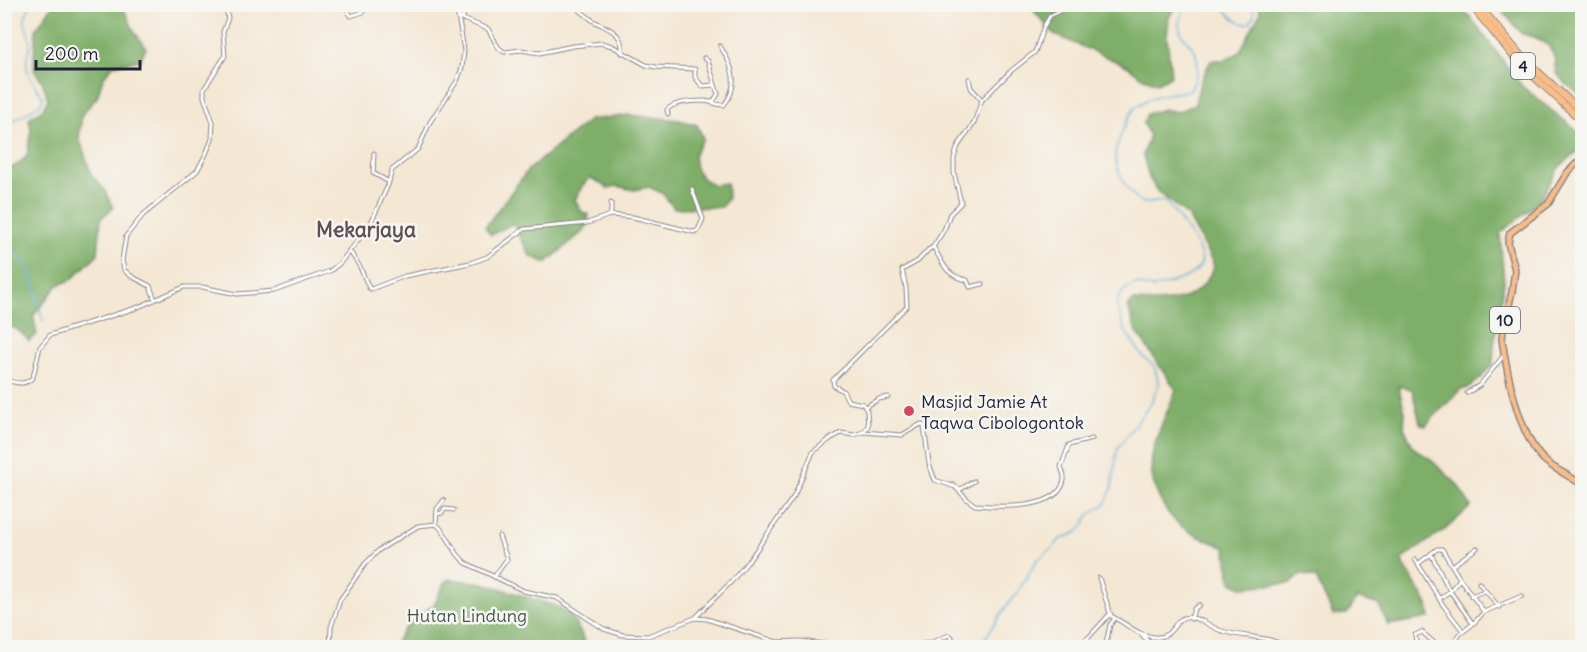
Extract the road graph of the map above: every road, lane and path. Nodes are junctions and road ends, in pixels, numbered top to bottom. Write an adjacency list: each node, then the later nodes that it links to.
1 (225, 4): 30 (street)
2 (335, 4): 9 (street)
3 (456, 4): 10 (street)
4 (465, 4): 10 (street)
5 (573, 4): 12 (street)
6 (1072, 4): 16 (street)
7 (1470, 4): 20 (highway, 4)
8 (1478, 4): 18 (highway, 4)
9 (363, 12)
10 (460, 17): 12 (street); 23 (street)
11 (720, 45): 17 (street)
12 (622, 53): 15 (street)
13 (704, 58): 15 (street)
14 (969, 79): 16 (street)
15 (715, 85): 17 (street)
16 (982, 100): 27 (street)
17 (708, 102): 19 (street)
18 (1582, 112)
19 (668, 114)
20 (1582, 121)
21 (374, 153): 23 (street)
22 (1582, 158): 31 (highway, 10)
23 (389, 182): 28 (street)
24 (692, 189): 26 (street)
25 (610, 203): 26 (street)
26 (610, 215): 28 (street)
27 (933, 247): 29 (street); 35 (street)
28 (349, 250): 30 (street)
29 (982, 284)
30 (155, 300): 32 (street)
31 (1504, 355): 33 (street); 40 (highway, 10)
32 (4, 380)
33 (1467, 393)
34 (888, 397): 35 (street)
35 (865, 407): 36 (street)
36 (863, 432): 39 (street); 66 (street)
37 (1092, 439): 39 (street)
38 (974, 481): 39 (street)
39 (953, 485)
40 (1582, 485)
41 (444, 500): 43 (street)
42 (454, 510): 43 (street)
43 (437, 514): 44 (street)
44 (436, 524): 52 (street); 73 (street)
45 (499, 536): 52 (street)
46 (1476, 548): 51 (street)
47 (1431, 554): 49 (street); 51 (street); 57 (street)
48 (1415, 559): 49 (street)
49 (1418, 564): 61 (street)
50 (1582, 565): 56 (highway)
51 (1452, 566): 54 (street)
52 (494, 577): 66 (street)
53 (1099, 578): 65 (street)
54 (1460, 579): 57 (street); 59 (street)
55 (1479, 583): 58 (street)
56 (1582, 588)
57 (1450, 591): 61 (street); 68 (street)
58 (1484, 591): 59 (street); 63 (street)
59 (1471, 596): 64 (street)
60 (1522, 596): 63 (street)
61 (1439, 599): 69 (street)
62 (1199, 604): 67 (street)
63 (1499, 607): 64 (street)
64 (1484, 612): 68 (street)
65 (1113, 617): 70 (street); 78 (street); 79 (street)
66 (695, 618): 74 (street)
67 (1191, 619): 70 (street); 81 (street)
68 (1473, 624): 69 (street)
69 (1463, 631): 86 (street)
70 (1140, 634): 80 (street)
71 (1062, 640): 77 (street)
72 (1438, 647): 84 (street); 85 (street)
73 (330, 648)
74 (860, 648)
75 (894, 648): 76 (street)
76 (948, 648)
77 (1066, 648)
78 (1075, 648)
79 (1105, 648)
80 (1155, 648)
81 (1289, 648)
82 (1341, 648): 83 (street)
83 (1349, 648)
84 (1417, 648)
85 (1446, 648)
86 (1451, 648)

